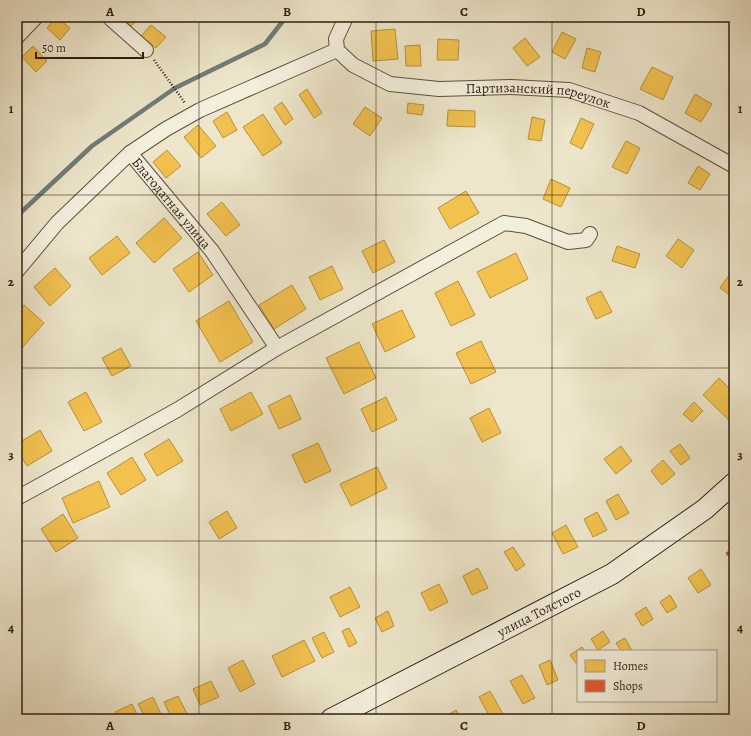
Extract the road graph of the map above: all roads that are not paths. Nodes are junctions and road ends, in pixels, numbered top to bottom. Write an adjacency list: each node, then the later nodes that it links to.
1 (36, 17): 4 (street)
2 (110, 17): 5 (street)
3 (346, 17): 6 (street)
4 (17, 37)
5 (146, 50)
6 (337, 50): 7 (street); 8 (street, Партизанский переулок)
7 (130, 154): 10 (street, Благодатная улица); 11 (street, Благодатная улица)
8 (734, 166)
9 (590, 234): 11 (street)
10 (17, 271)
11 (278, 348): 13 (street)
12 (734, 483): 14 (main road, улица Толстого)
13 (17, 498)
14 (331, 719)

